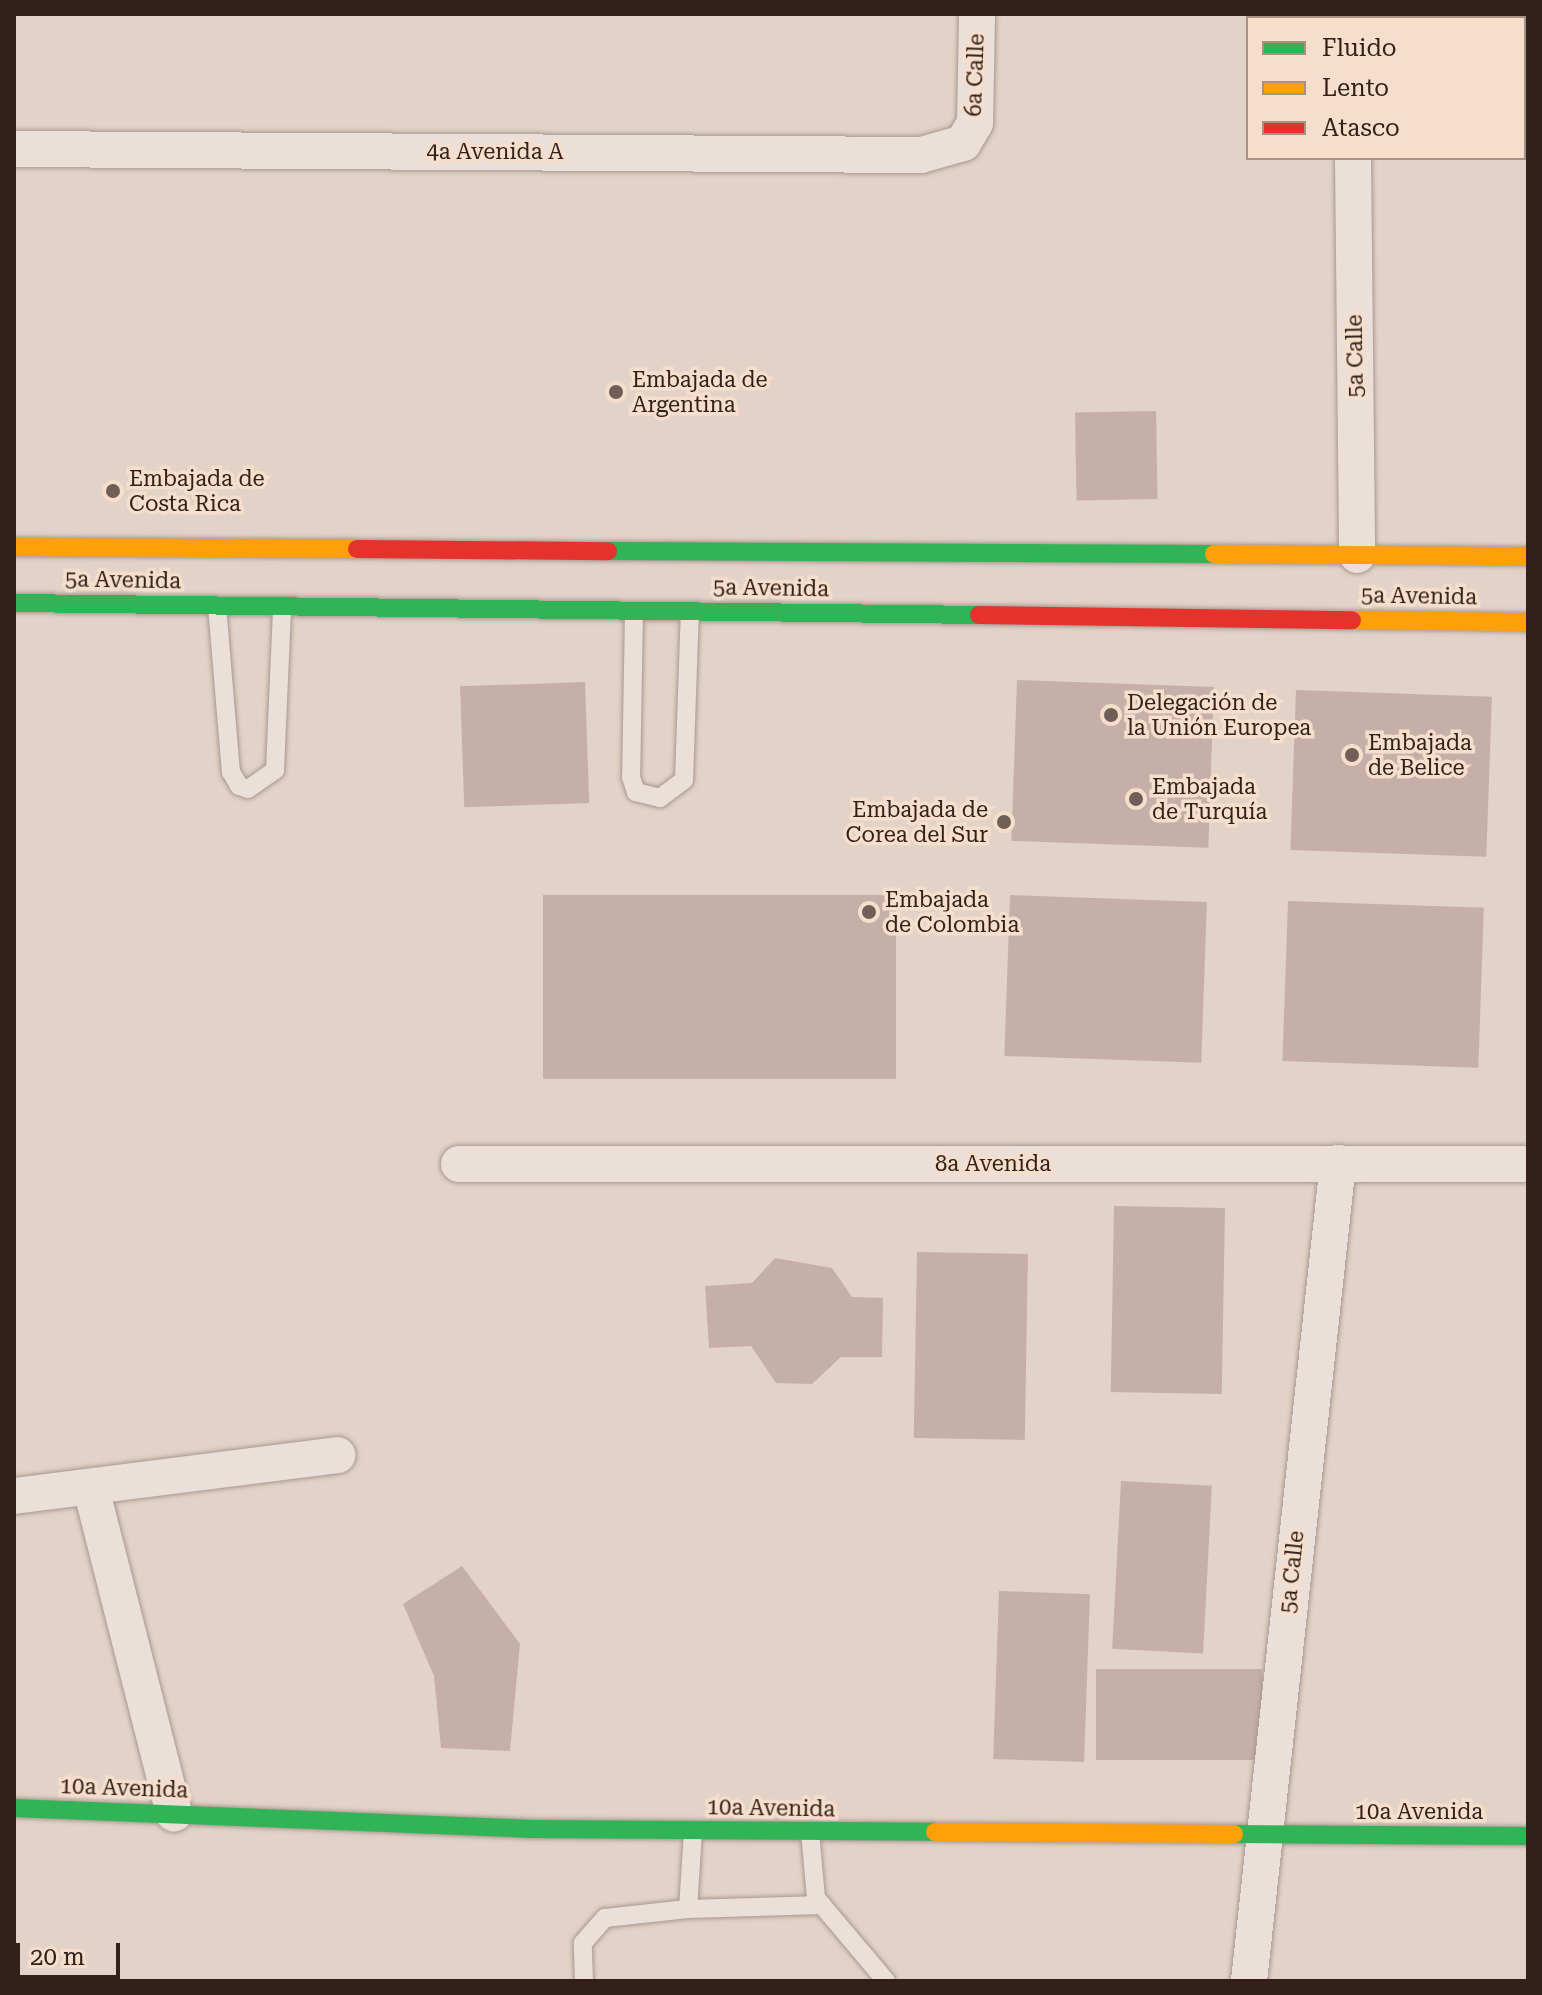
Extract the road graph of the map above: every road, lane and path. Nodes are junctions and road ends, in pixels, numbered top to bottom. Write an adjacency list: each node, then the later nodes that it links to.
1 (977, 14): 2 (street, 6a Calle)
2 (970, 135): 3 (street, 4a Avenida A)
3 (14, 149)
4 (1353, 160): 6 (street, 5a Calle)
5 (14, 547): 6 (street, 5a Avenida)
6 (1357, 555): 7 (street, 5a Avenida)
7 (1528, 556)
8 (14, 603): 9 (street, 5a Avenida)
9 (216, 605): 10 (street, 5a Avenida); 10 (lane)
10 (282, 607): 11 (street, 5a Avenida)
11 (634, 611): 12 (street, 5a Avenida); 12 (lane)
12 (690, 611): 13 (street, 5a Avenida)
13 (1528, 622)
14 (1338, 1163): 15 (street, 8a Avenida); 16 (street, 8a Avenida); 24 (street, 5a Calle)
15 (459, 1164)
16 (1528, 1164)
17 (337, 1455): 18 (street)
18 (91, 1488): 19 (street); 21 (street)
19 (14, 1496)
20 (14, 1808): 21 (street, 10a Avenida)
21 (174, 1814): 22 (street, 10a Avenida)
22 (693, 1831): 23 (street, 10a Avenida); 27 (lane)
23 (810, 1832): 24 (street, 10a Avenida); 26 (lane)
24 (1263, 1836): 25 (street, 10a Avenida); 30 (street, 5a Calle)
25 (1528, 1836)
26 (822, 1905): 27 (lane); 29 (lane)
27 (688, 1909): 28 (lane)
28 (584, 1981)
29 (886, 1981)
30 (1249, 1981)

